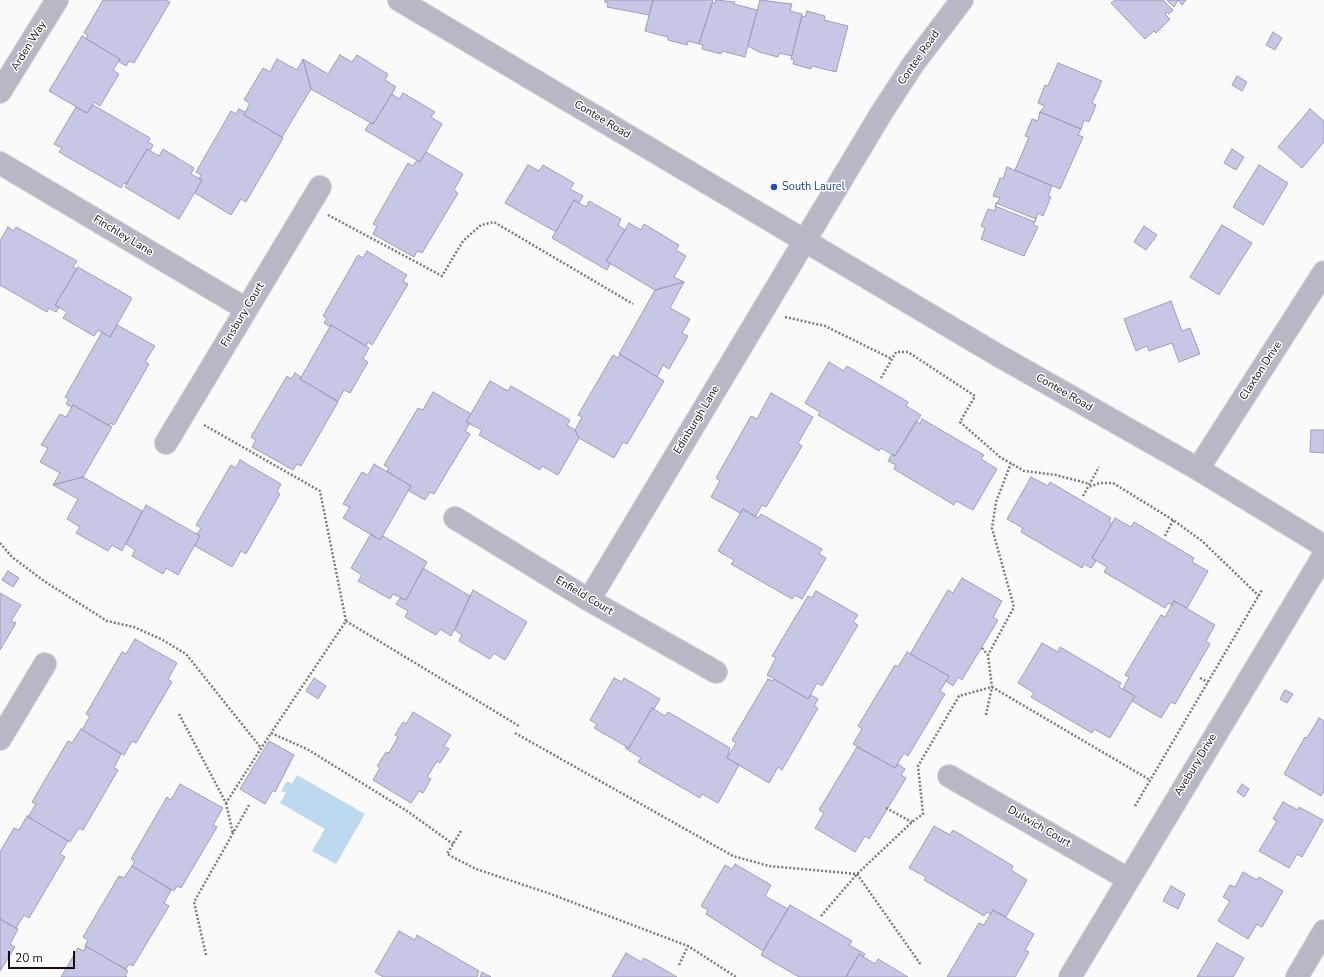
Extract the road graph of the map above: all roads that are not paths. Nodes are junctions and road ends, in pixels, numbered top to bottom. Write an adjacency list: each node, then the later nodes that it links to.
1 (57, 0): 5 (street, Arden Way)
2 (399, 0): 4 (street, Contee Road)
3 (962, 0): 8 (street, Contee Road)
4 (424, 6): 8 (street, Contee Road)
5 (0, 92)
6 (0, 163): 10 (street, Finchley Lane)
7 (315, 196): 10 (street, Finsbury Court)
8 (804, 240): 12 (street, Contee Road); 16 (street, Edinburgh Lane)
9 (1324, 272): 12 (street, Claxton Drive)
10 (246, 309): 11 (street, Finsbury Court)
11 (166, 443)
12 (1198, 469): 14 (street, Contee Road)
13 (455, 518): 16 (street, Enfield Court)
14 (1324, 546)
15 (1324, 555): 21 (street, Avebury Drive)
16 (589, 600): 18 (street, Enfield Court)
17 (45, 664): 19 (street)
18 (716, 672)
19 (0, 739)
20 (949, 776): 21 (street, Dulwich Court)
21 (1128, 879): 23 (street, Avebury Drive)
22 (1324, 931): 24 (street)
23 (1070, 977)
24 (1297, 977)

